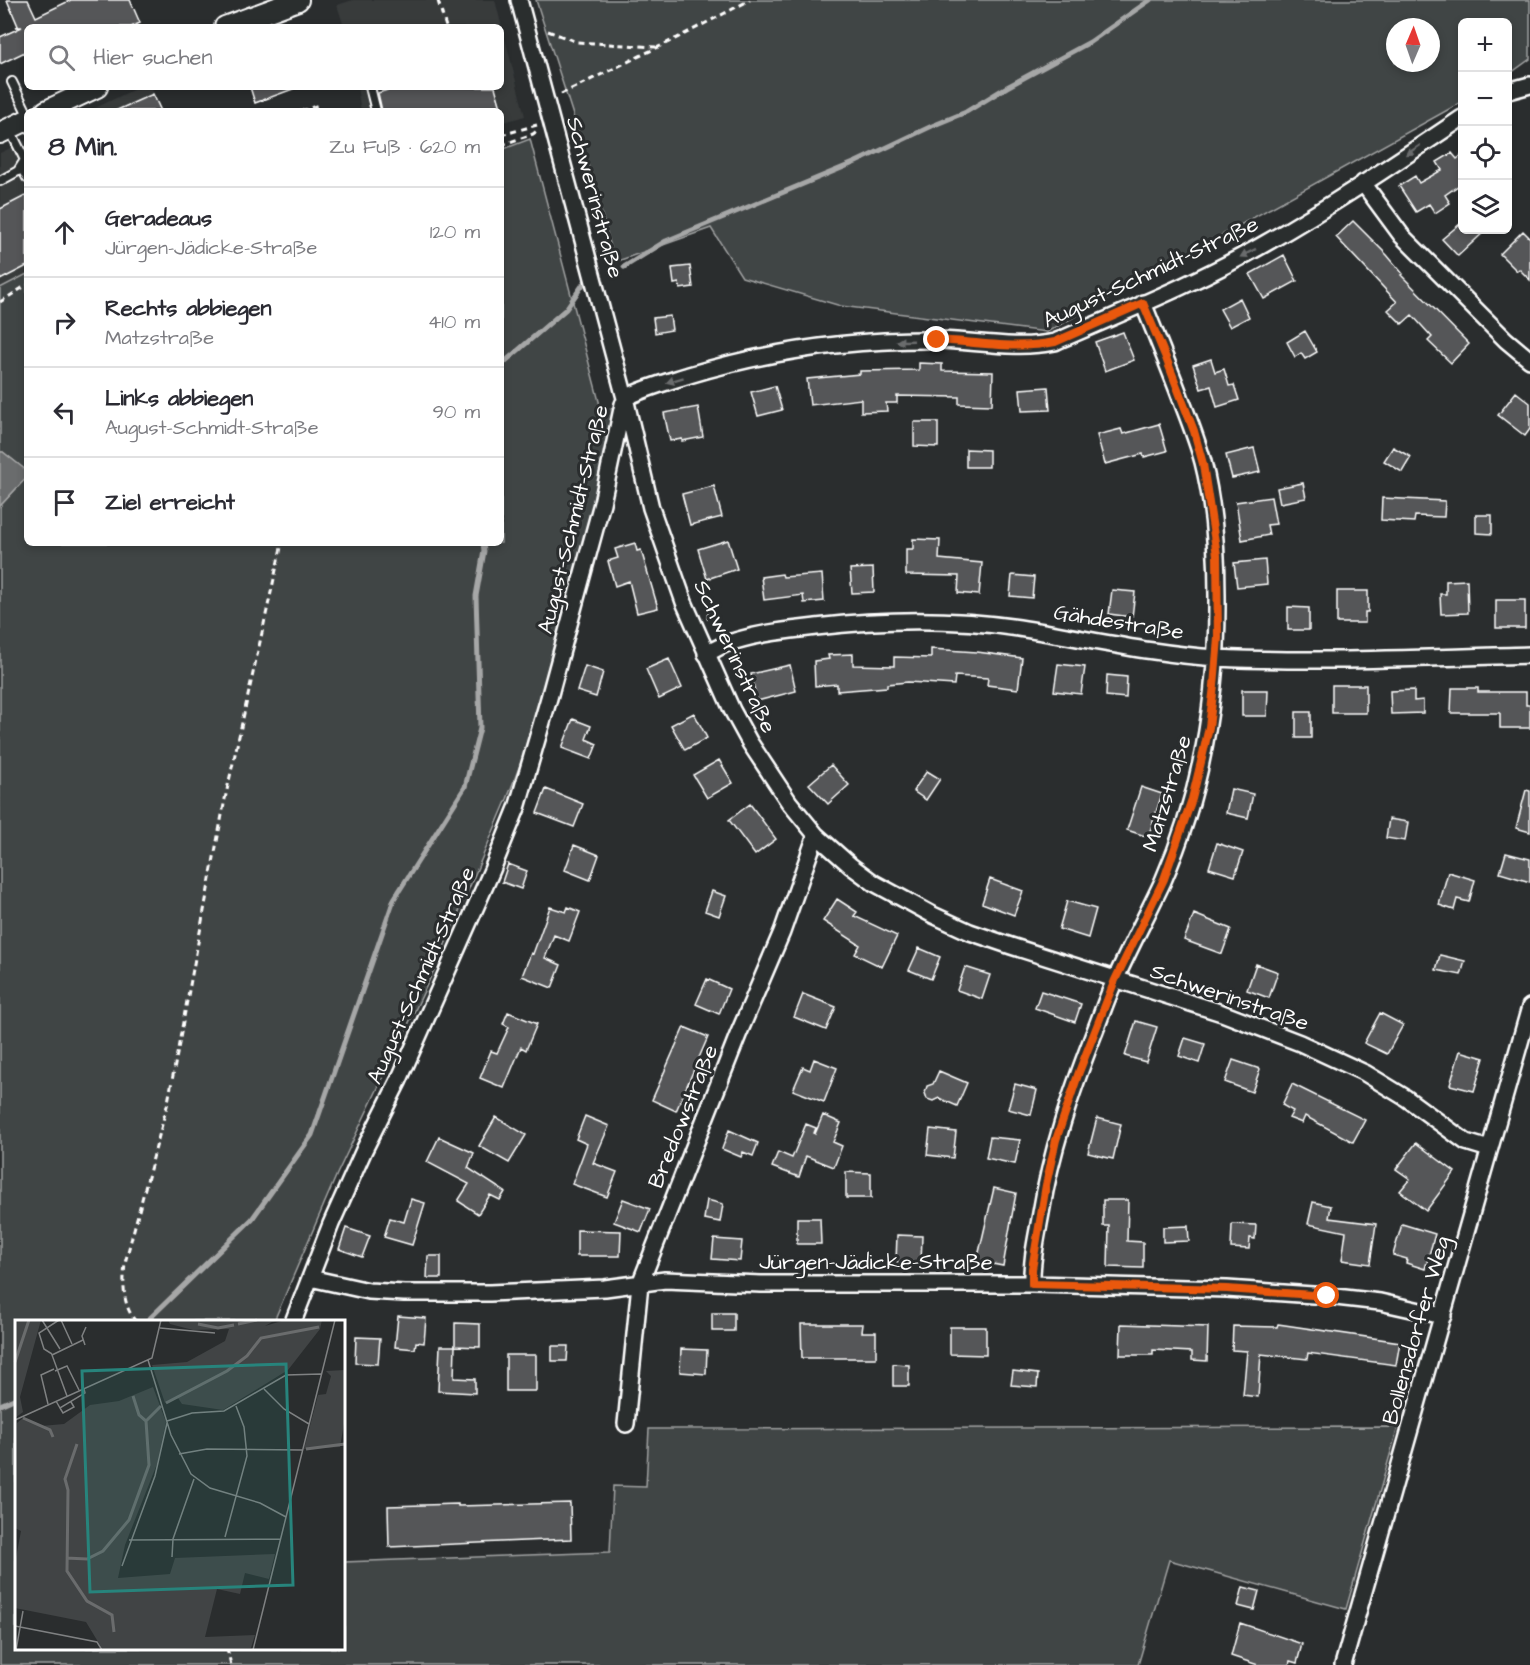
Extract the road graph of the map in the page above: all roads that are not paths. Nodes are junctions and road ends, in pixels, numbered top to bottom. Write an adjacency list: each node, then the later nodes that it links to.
1 (298, 0): 3 (street)
2 (519, 0): 23 (street, Schwerinstraße)
3 (233, 24)
4 (12, 82): 9 (lane)
5 (1530, 84): 8 (street)
6 (90, 90): 10 (street)
7 (371, 90): 11 (lane)
8 (1512, 90)
9 (25, 108)
10 (52, 108)
11 (375, 108)
12 (1458, 121): 20 (street, August-Schmidt-Straße, one-way to 20)
13 (24, 122): 14 (street)
14 (5, 131): 15 (lane)
15 (24, 159)
16 (24, 162): 17 (lane)
17 (21, 167): 18 (lane); 19 (lane)
18 (24, 172)
19 (0, 181)
20 (1363, 183): 21 (street, August-Schmidt-Straße, one-way to 21); 22 (street)
21 (1143, 303): 23 (street, August-Schmidt-Straße, one-way to 23); 26 (street, Matzstraße)
22 (1530, 360)
23 (625, 398): 24 (street, Schwerinstraße); 31 (street, August-Schmidt-Straße)
24 (706, 654): 26 (street, Gähdestraße); 27 (street, Schwerinstraße)
25 (1530, 655): 26 (street, Gähdestraße)
26 (1216, 658): 28 (street, Matzstraße)
27 (816, 835): 28 (street, Schwerinstraße); 32 (street, Bredowstraße)
28 (1115, 980): 30 (street, Schwerinstraße); 33 (street, Matzstraße)
29 (1530, 1007): 30 (street, Bollensdorfer Weg)
30 (1489, 1149): 34 (street, Bollensdorfer Weg)
31 (310, 1278): 32 (street, Jürgen-Jädicke-Straße); 35 (street, August-Schmidt-Straße)
32 (640, 1284): 33 (street, Jürgen-Jädicke-Straße); 36 (street, Bredowstraße)
33 (1032, 1284): 34 (street, Jürgen-Jädicke-Straße)
34 (1443, 1316): 37 (street, Bollensdorfer Weg)
35 (294, 1320)
36 (626, 1424)
37 (1343, 1665)

